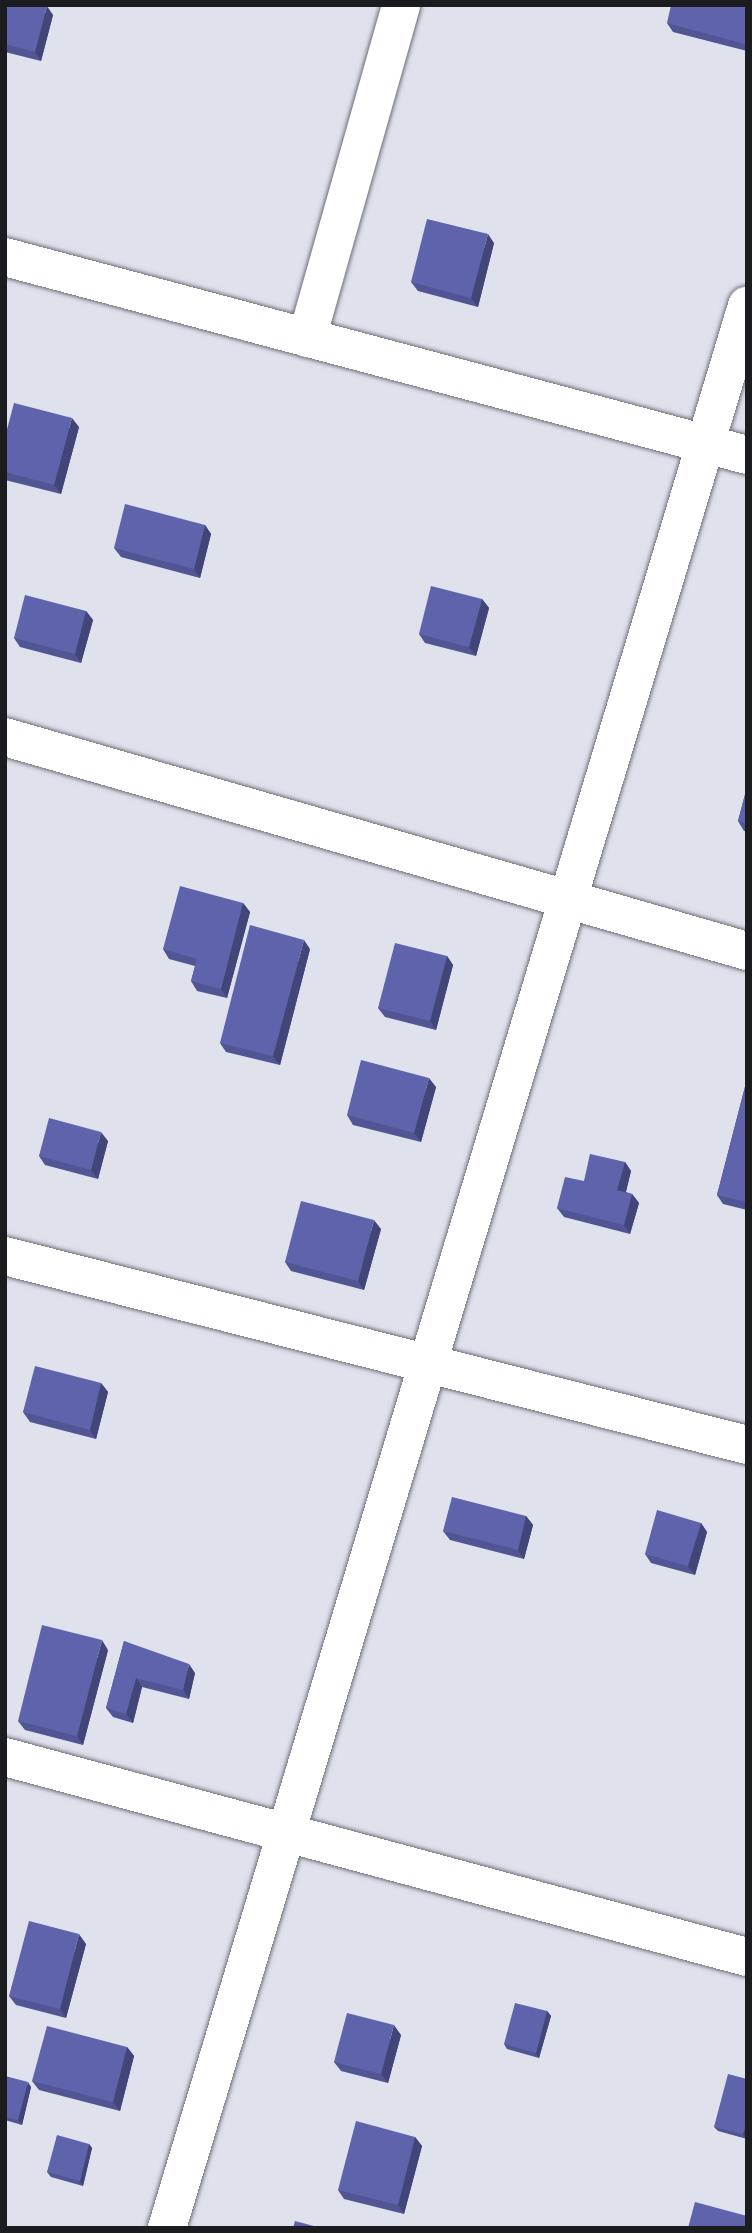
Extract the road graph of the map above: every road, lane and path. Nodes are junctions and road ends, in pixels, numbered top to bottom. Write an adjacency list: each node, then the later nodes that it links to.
1 (401, 5): 4 (street)
2 (5, 257): 4 (street)
3 (747, 306): 5 (street)
4 (307, 338): 5 (street)
5 (705, 444): 6 (street); 8 (street)
6 (747, 455)
7 (5, 737): 8 (street)
8 (568, 899): 9 (street); 11 (street)
9 (747, 951)
10 (5, 1256): 11 (street)
11 (429, 1362): 12 (street); 14 (street)
12 (747, 1445)
13 (5, 1757): 14 (street)
14 (286, 1833): 15 (street); 16 (street)
15 (747, 1957)
16 (167, 2228)

